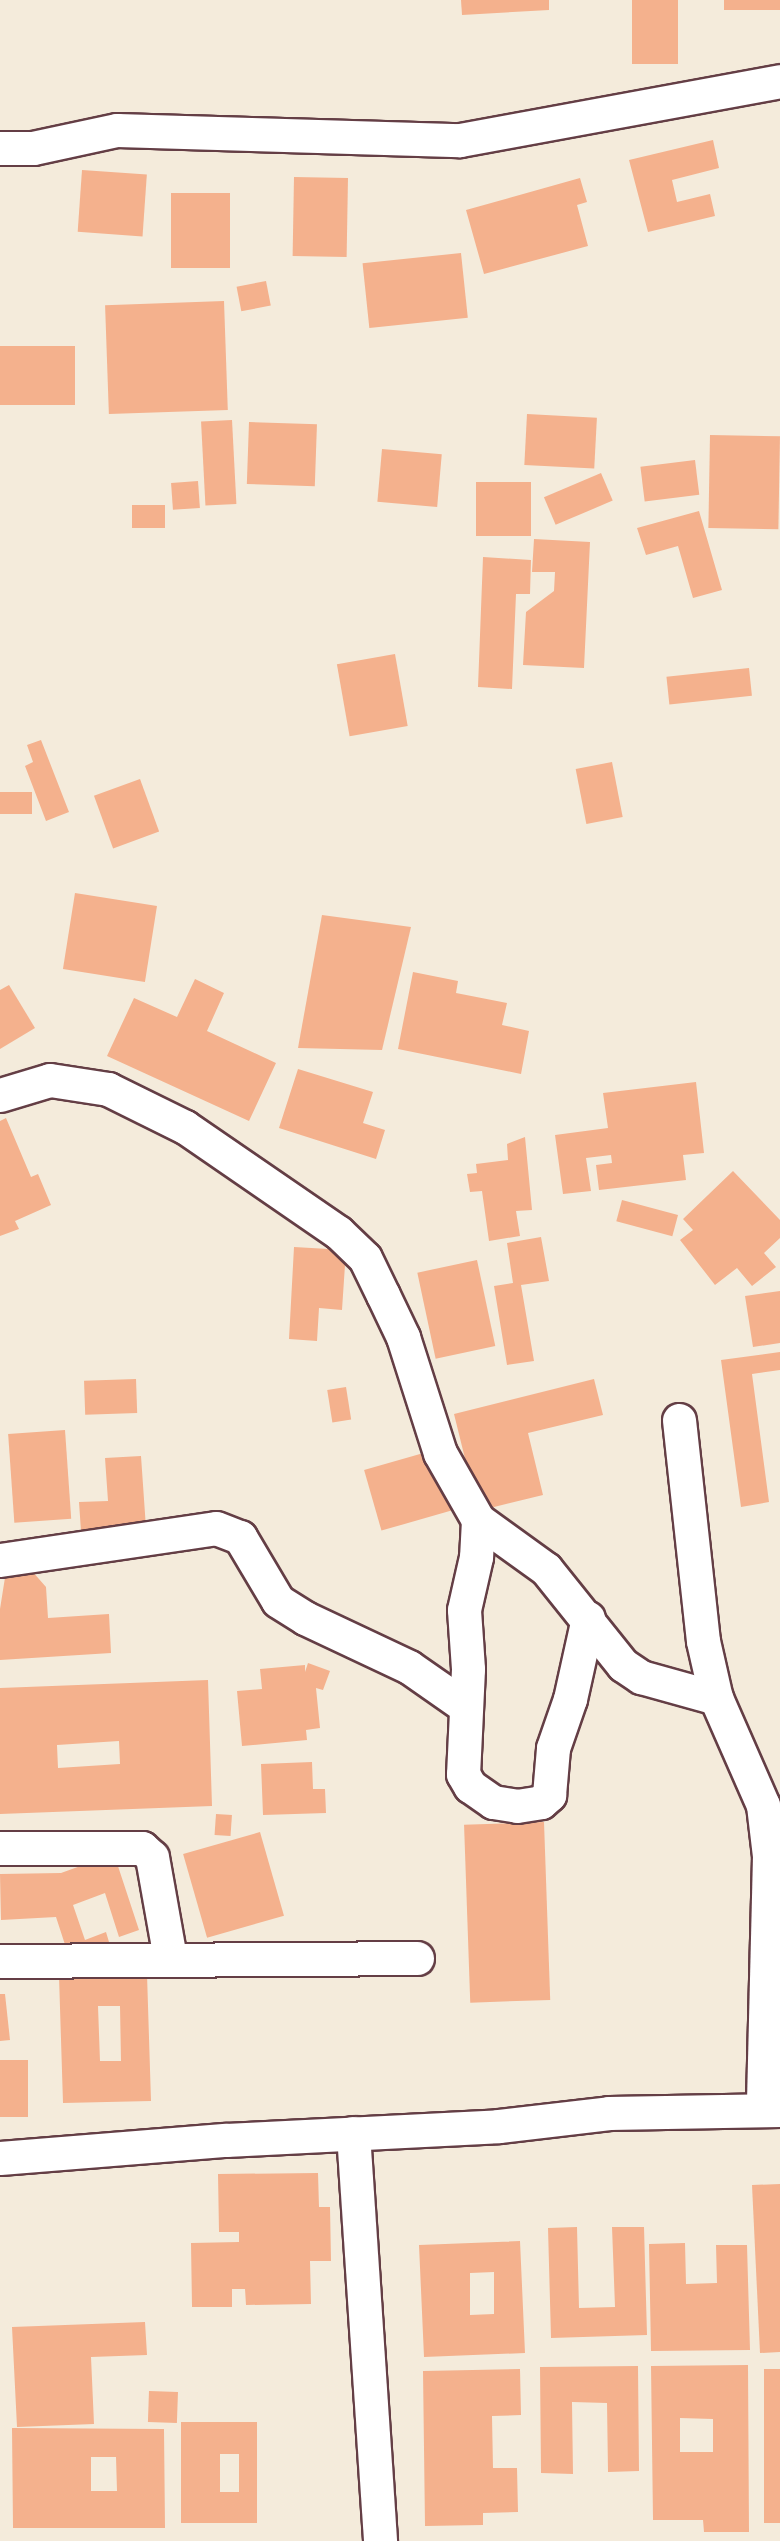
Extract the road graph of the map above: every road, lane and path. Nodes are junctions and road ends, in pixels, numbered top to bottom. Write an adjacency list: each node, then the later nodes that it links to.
1 (780, 81): 2 (street)
2 (0, 148)
3 (0, 1095): 5 (street)
4 (679, 1420): 8 (street)
5 (478, 1520): 7 (street); 9 (street)
6 (0, 1560): 9 (street)
7 (588, 1617): 8 (street); 9 (street)
8 (717, 1698): 14 (street)
9 (465, 1706)
10 (0, 1848): 11 (street)
11 (170, 1958): 12 (street); 13 (street)
12 (417, 1958)
13 (0, 1961)
14 (771, 2110): 15 (street)
15 (353, 2133): 16 (street); 17 (street)
16 (0, 2158)
17 (380, 2541)

